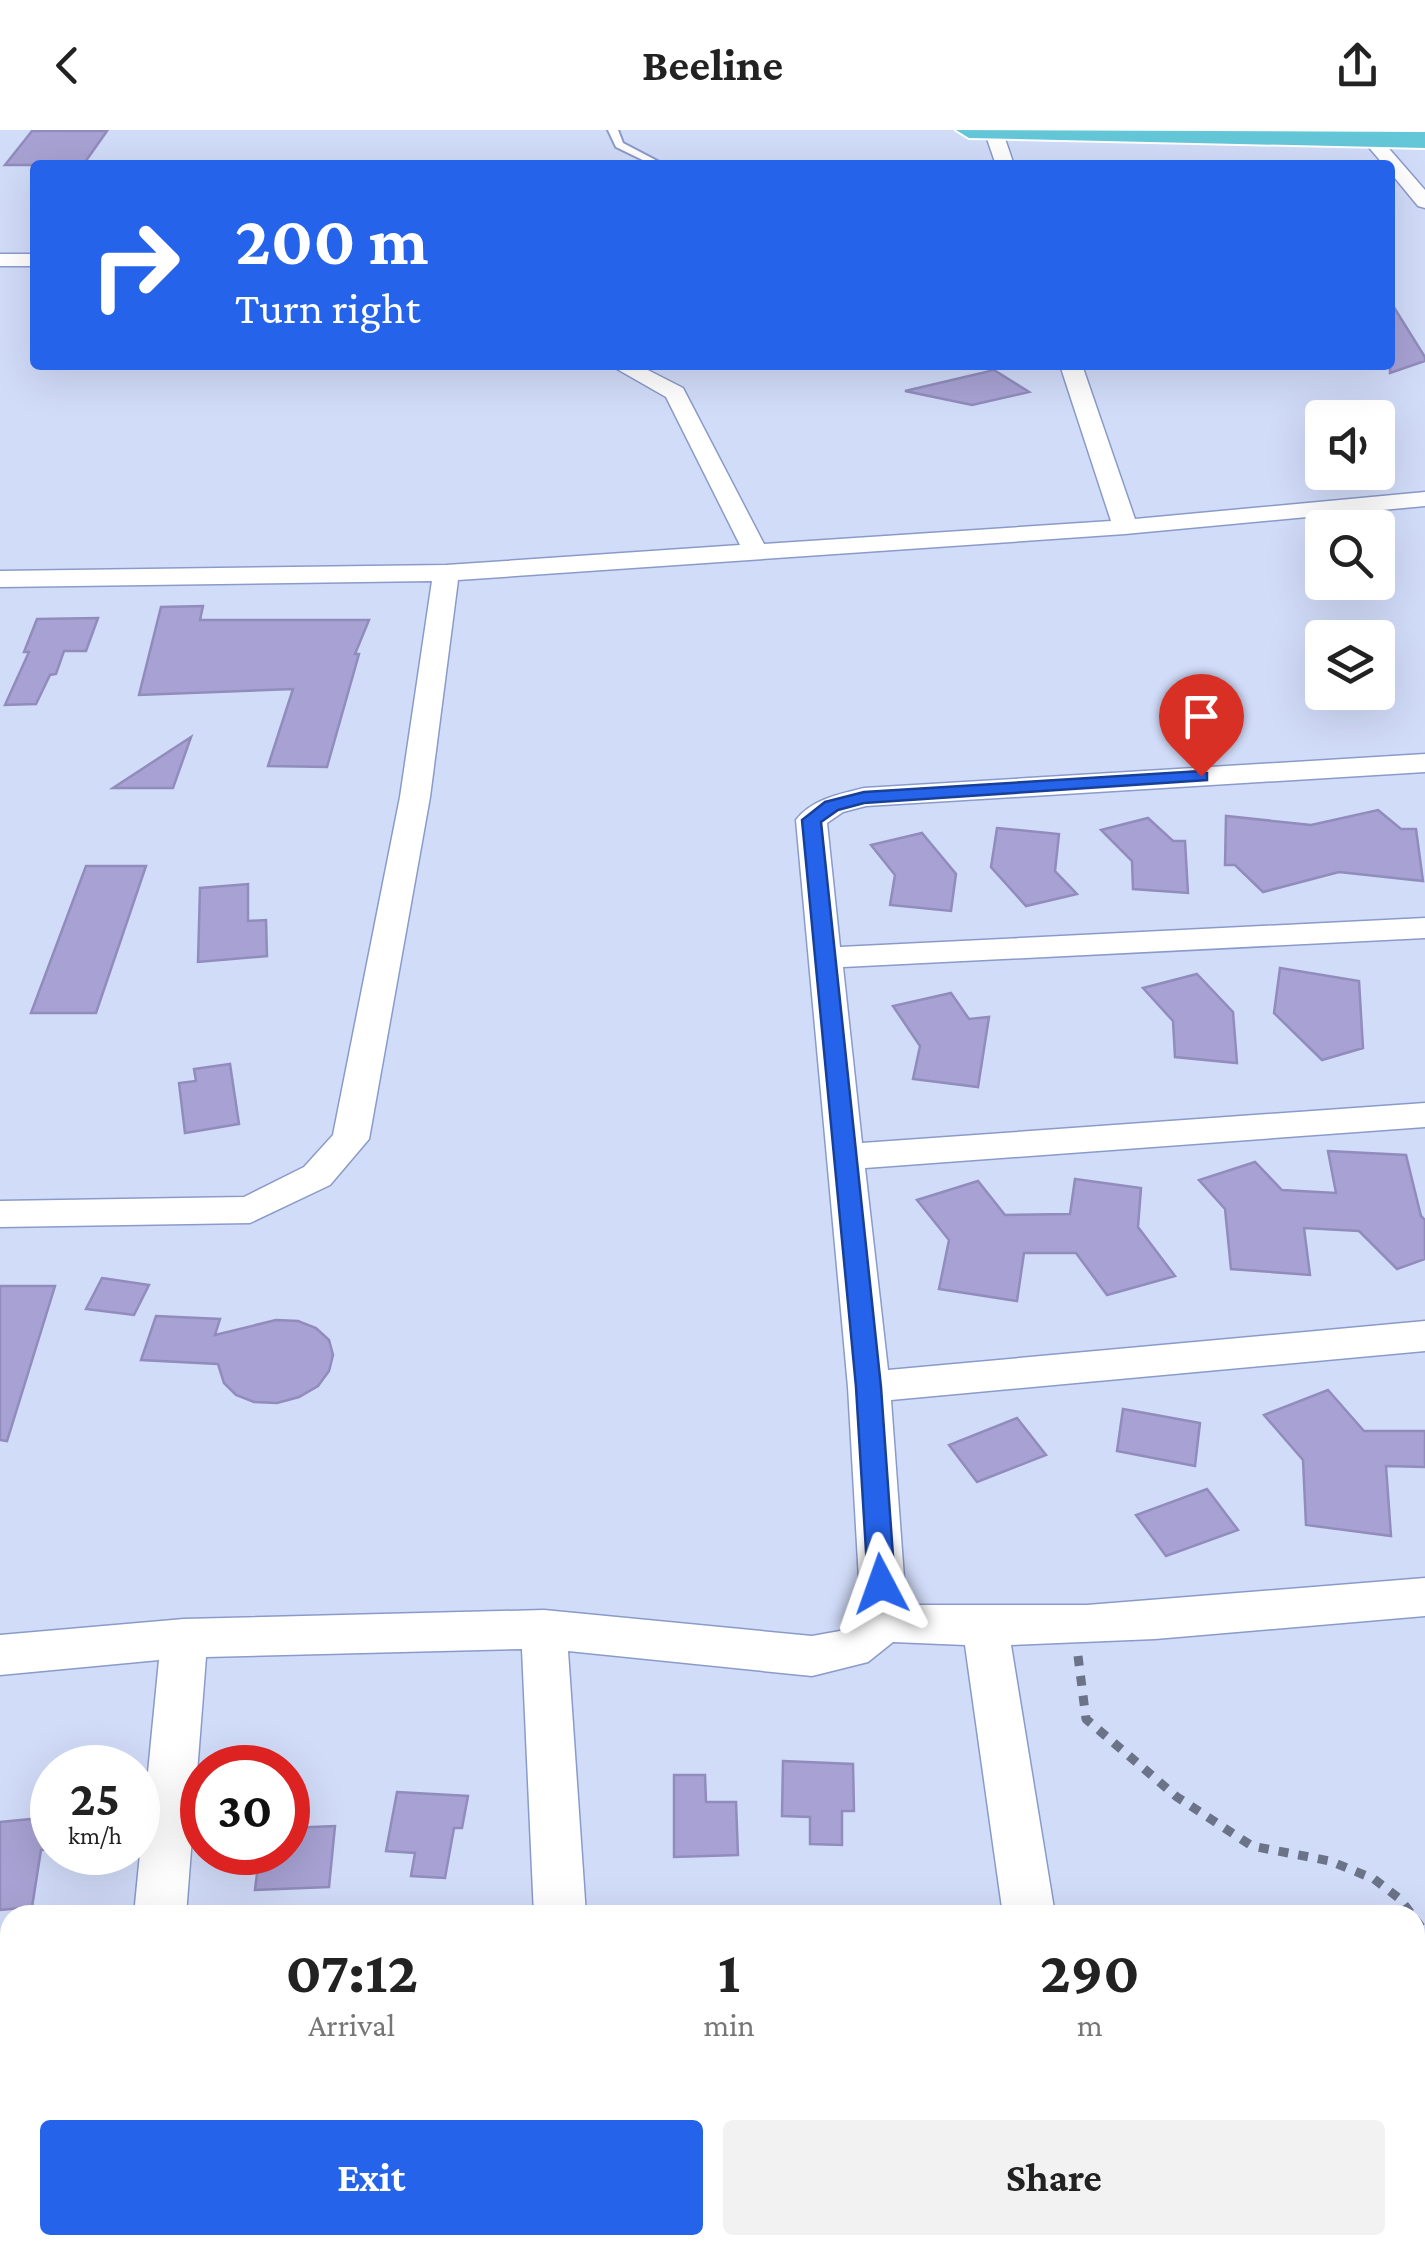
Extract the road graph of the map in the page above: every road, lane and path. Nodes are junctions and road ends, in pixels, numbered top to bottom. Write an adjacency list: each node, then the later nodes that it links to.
1 (613, 130): 6 (lane)
2 (969, 130): 3 (highway)
3 (994, 130): 4 (highway); 7 (street)
4 (1372, 140): 5 (highway); 8 (street)
5 (1425, 140)
6 (650, 160)
7 (1003, 160)
8 (1389, 160)
9 (1395, 167): 10 (street)
10 (1425, 202)
11 (0, 260): 12 (street)
12 (30, 260)
13 (631, 370): 17 (street)
14 (1073, 370): 16 (street)
15 (1425, 500): 16 (street)
16 (1125, 527): 17 (street)
17 (754, 550): 18 (street)
18 (446, 573): 19 (street); 25 (street)
19 (0, 578)
20 (1425, 763): 22 (street)
21 (1425, 928): 22 (street)
22 (826, 958): 24 (street)
23 (1425, 1115): 24 (street)
24 (846, 1158): 27 (street)
25 (0, 1214)
26 (1425, 1336): 27 (street)
27 (869, 1387): 29 (street)
28 (1425, 1597): 30 (street)
29 (884, 1623): 31 (street); 32 (street)
30 (1074, 1625): 32 (street); 38 (path)
31 (544, 1629): 33 (street); 36 (street)
32 (986, 1629): 37 (street)
33 (184, 1638): 34 (street); 35 (street)
34 (0, 1655)
35 (161, 1905)
36 (559, 1905)
37 (1027, 1905)
38 (1405, 1905)

